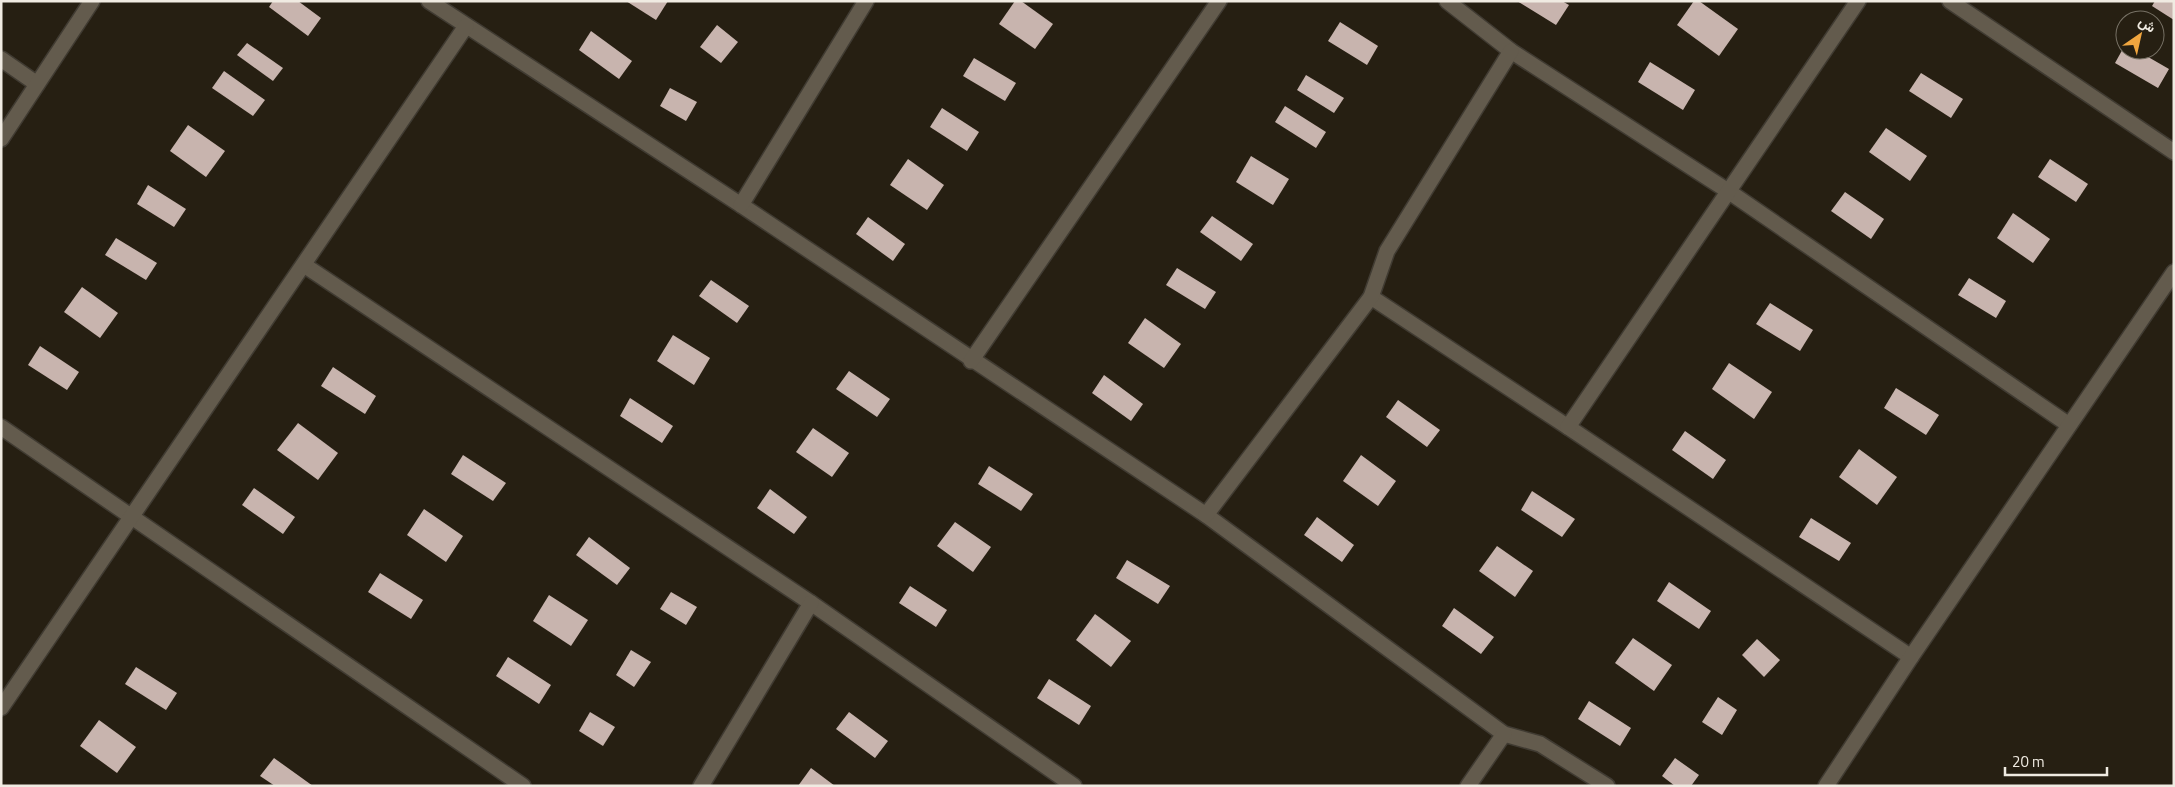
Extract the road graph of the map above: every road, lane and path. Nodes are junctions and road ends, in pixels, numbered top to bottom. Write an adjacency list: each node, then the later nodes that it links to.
1 (92, 1): 11 (street)
2 (429, 1): 8 (street)
3 (866, 1): 15 (street)
4 (1220, 1): 19 (street)
5 (1447, 1): 9 (street)
6 (1858, 1): 14 (street)
7 (1950, 1): 13 (street)
8 (466, 26): 15 (street); 16 (street)
9 (1512, 51): 14 (street); 18 (street)
10 (1, 59): 11 (street)
11 (37, 84): 12 (street)
12 (1, 139)
13 (2174, 152)
14 (1728, 190): 20 (street); 22 (street)
15 (741, 205): 19 (street)
16 (304, 265): 24 (street); 25 (street)
17 (2174, 272): 20 (street)
18 (1371, 297): 22 (street); 23 (street)
19 (971, 360): 23 (street)
20 (2069, 425): 26 (street)
21 (1, 427): 24 (street)
22 (1568, 427): 26 (street)
23 (1206, 515): 28 (street)
24 (132, 517): 27 (street); 29 (street)
25 (811, 603): 30 (street); 31 (street)
26 (1911, 657): 34 (street)
27 (1, 708)
28 (1504, 734): 32 (street); 33 (street)
29 (523, 786)
30 (702, 786)
31 (1074, 786)
32 (1468, 786)
33 (1607, 786)
34 (1826, 786)

